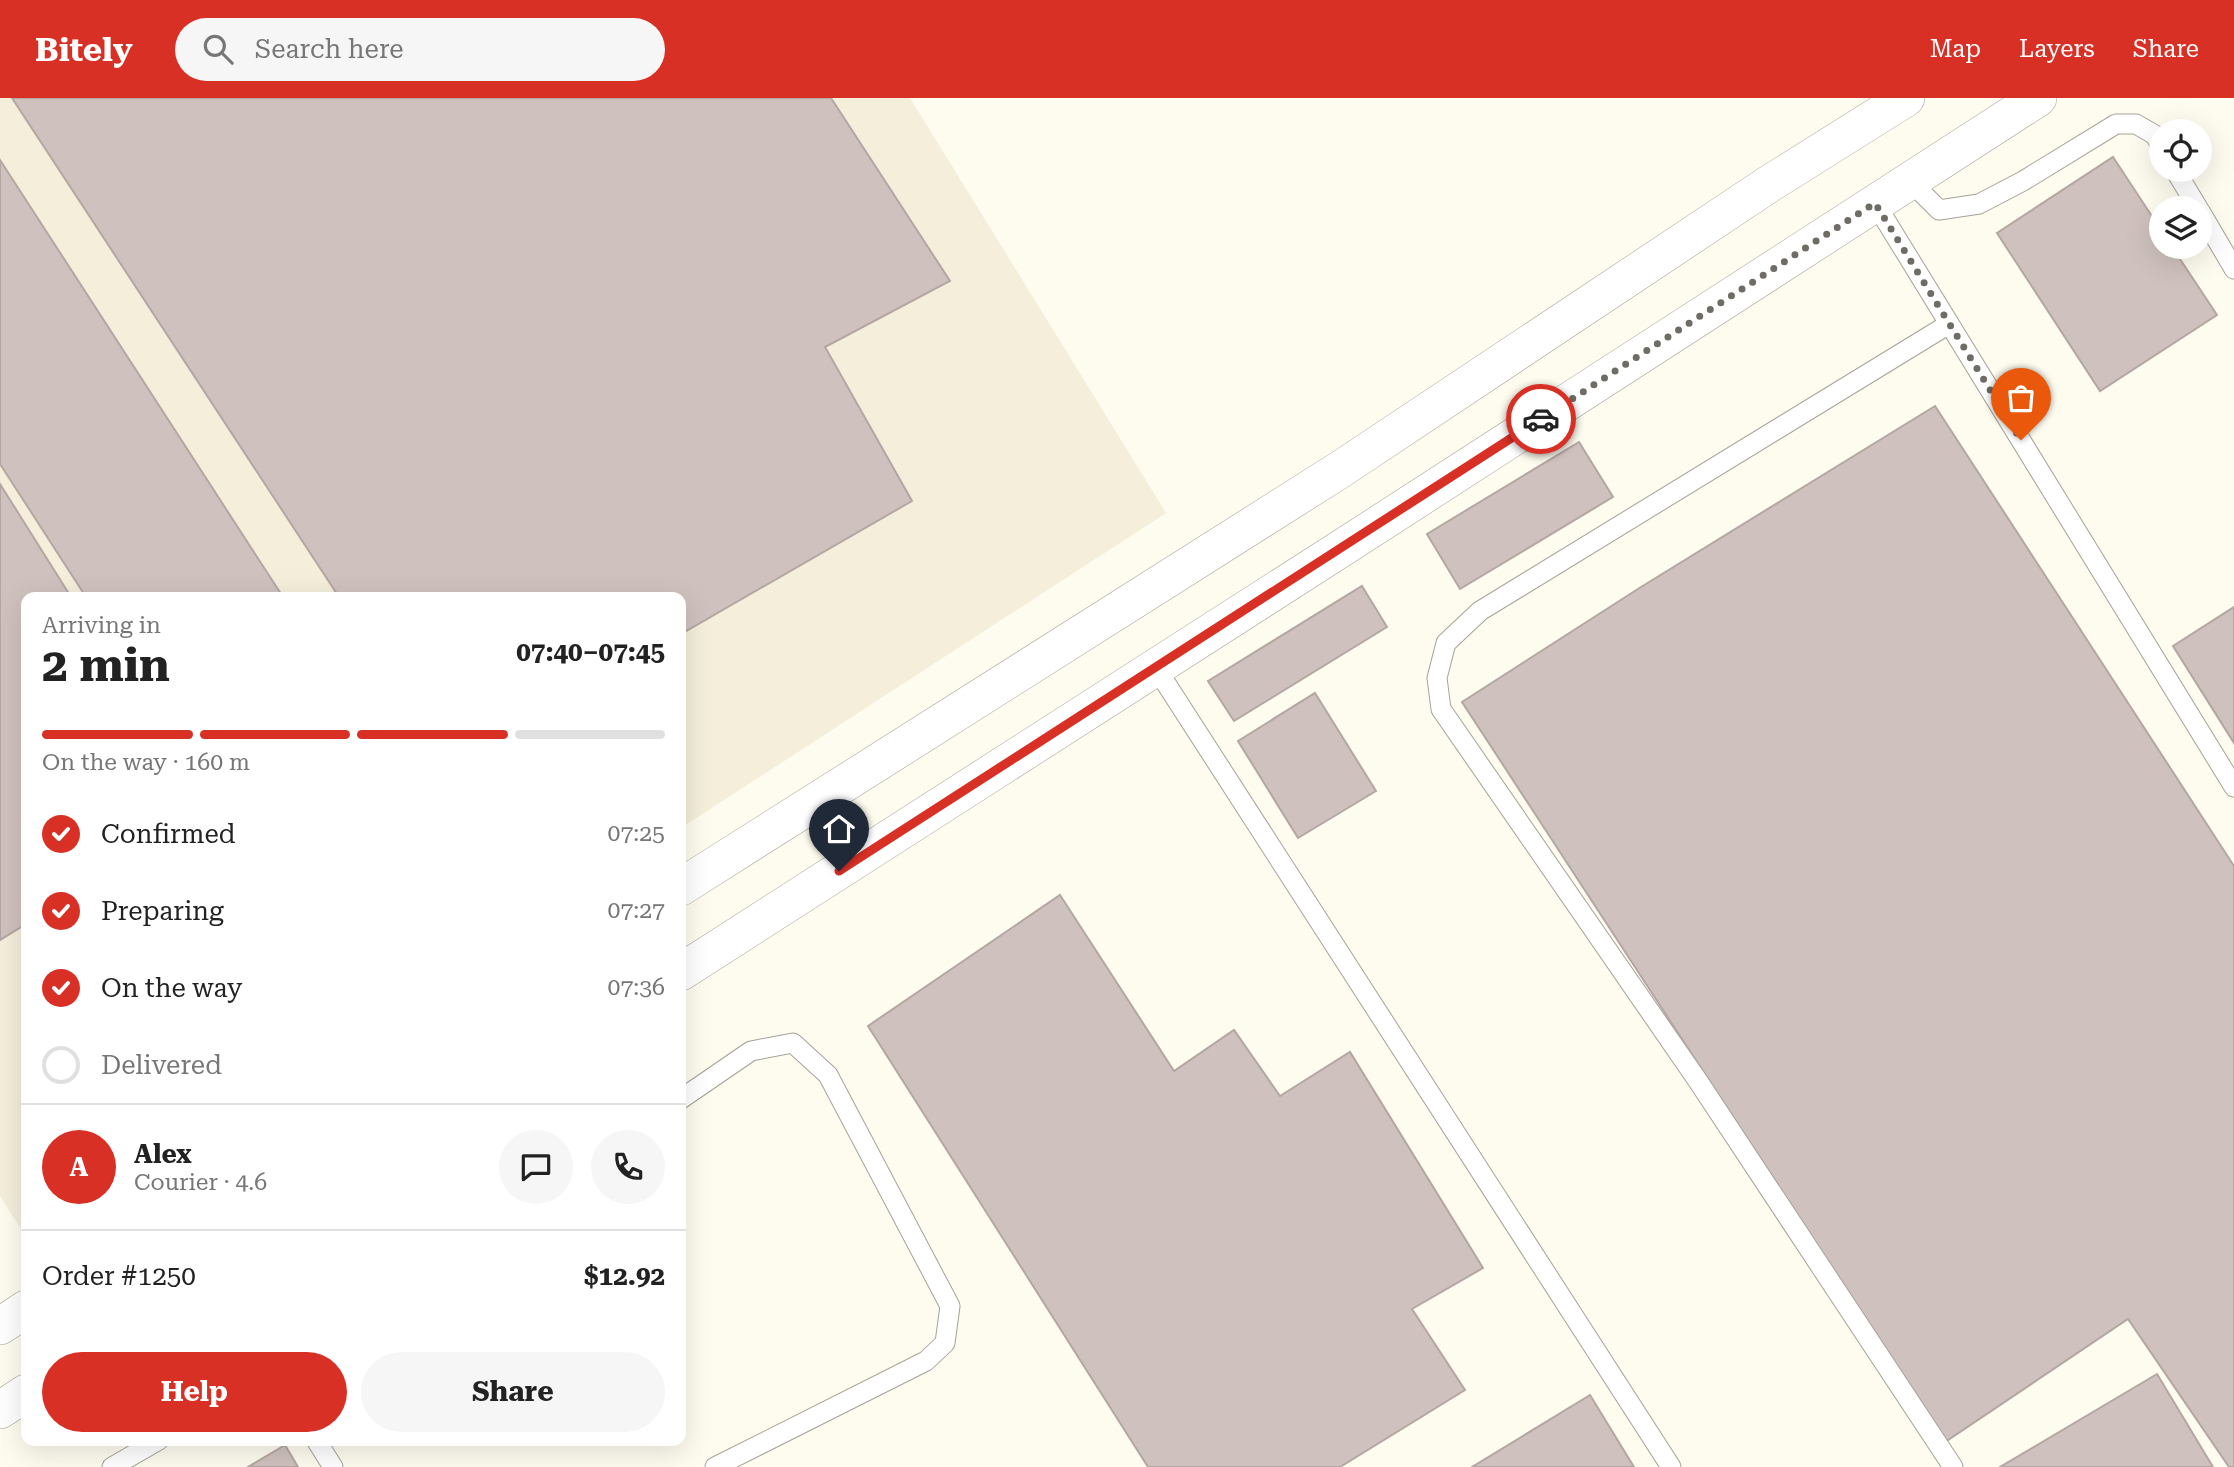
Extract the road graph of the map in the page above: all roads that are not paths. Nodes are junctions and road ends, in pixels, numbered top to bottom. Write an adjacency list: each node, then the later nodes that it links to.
1 (1906, 98): 11 (street)
2 (2038, 98): 4 (street)
3 (2149, 132): 4 (lane)
4 (1910, 181): 5 (street)
5 (1875, 203): 8 (lane); 9 (street)
6 (2212, 232): 7 (lane)
7 (2234, 269)
8 (1950, 324): 10 (lane); 24 (lane)
9 (1156, 668): 12 (street); 23 (lane)
10 (2234, 787)
11 (686, 884)
12 (686, 969)
13 (686, 1096): 22 (lane)
14 (21, 1312): 15 (street)
15 (0, 1326)
16 (21, 1396): 17 (street)
17 (0, 1410)
18 (149, 1446): 20 (lane)
19 (320, 1446): 21 (lane)
20 (112, 1467)
21 (333, 1467)
22 (715, 1467)
23 (1671, 1467)
24 (1953, 1467)

